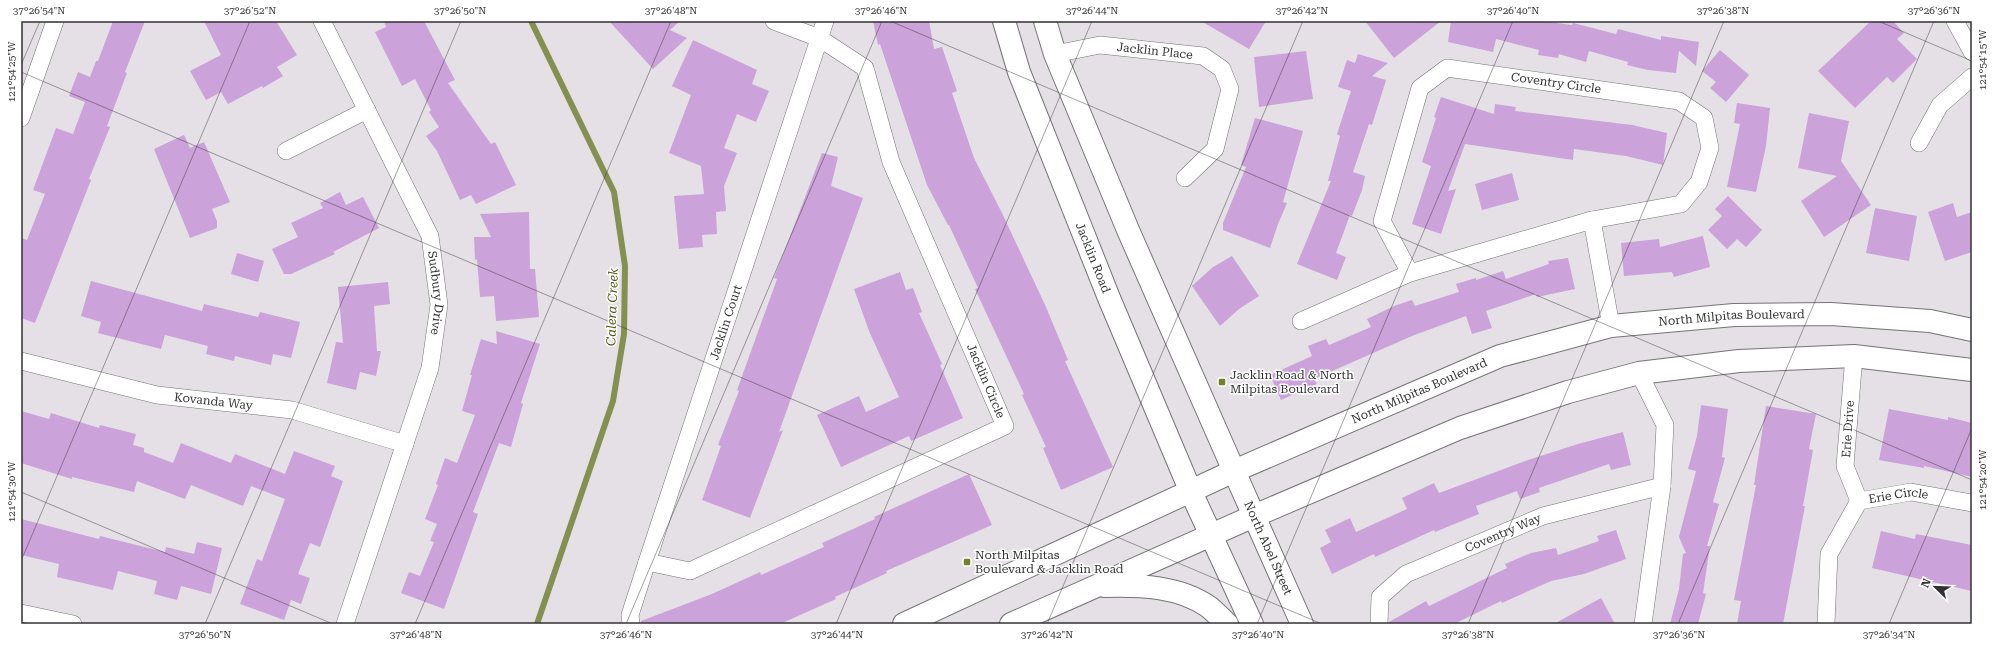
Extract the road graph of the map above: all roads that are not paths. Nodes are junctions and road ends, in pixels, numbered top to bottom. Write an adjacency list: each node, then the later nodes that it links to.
1 (55, 21): 13 (street)
2 (322, 21): 12 (street, Sudbury Drive)
3 (774, 21): 8 (street)
4 (825, 21): 8 (street, Jacklin Court)
5 (1004, 21): 29 (main road, Jacklin Road)
6 (1045, 21): 10 (main road)
7 (1955, 21): 9 (street)
8 (819, 38): 34 (street, Jacklin Court); 34 (street, Jacklin Circle)
9 (1972, 52)
10 (1055, 54): 16 (street, Jacklin Place); 27 (main road)
11 (1972, 77): 14 (street)
12 (367, 110): 15 (street); 26 (street, Sudbury Drive)
13 (21, 118)
14 (1919, 143)
15 (286, 152)
16 (1185, 178)
17 (1592, 220): 18 (street, Coventry Circle); 18 (street, Coventry Circle); 20 (street)
18 (1410, 273): 19 (street, Coventry Circle)
19 (1301, 321)
20 (1611, 326): 21 (main road, North Milpitas Boulevard); 27 (main road, North Milpitas Boulevard)
21 (1972, 330)
22 (1854, 356): 24 (main road); 25 (main road); 30 (street, Erie Drive)
23 (21, 361): 26 (street, Kovanda Way)
24 (1972, 370)
25 (1639, 374): 28 (street); 32 (main road)
26 (405, 444): 38 (street, Sudbury Drive)
27 (1234, 471): 29 (main road, North Milpitas Boulevard); 32 (main road, North Abel Street)
28 (1662, 486): 45 (street, Coventry Way); 46 (street)
29 (1191, 492): 33 (main road); 40 (main road, North Milpitas Boulevard)
30 (1859, 501): 31 (street, Erie Circle); 47 (street, Erie Circle)
31 (1972, 503)
32 (1254, 516): 33 (main road); 44 (main road, North Abel Street)
33 (1211, 536): 35 (main road); 43 (main road)
34 (647, 562): 39 (street, Jacklin Court)
35 (1095, 586): 41 (main road); 42 (main road)
36 (21, 613): 37 (street)
37 (73, 624)
38 (345, 624)
39 (631, 624)
40 (904, 624)
41 (1011, 624)
42 (1227, 624)
43 (1252, 624)
44 (1302, 624)
45 (1379, 624)
46 (1642, 624)
47 (1826, 624)

